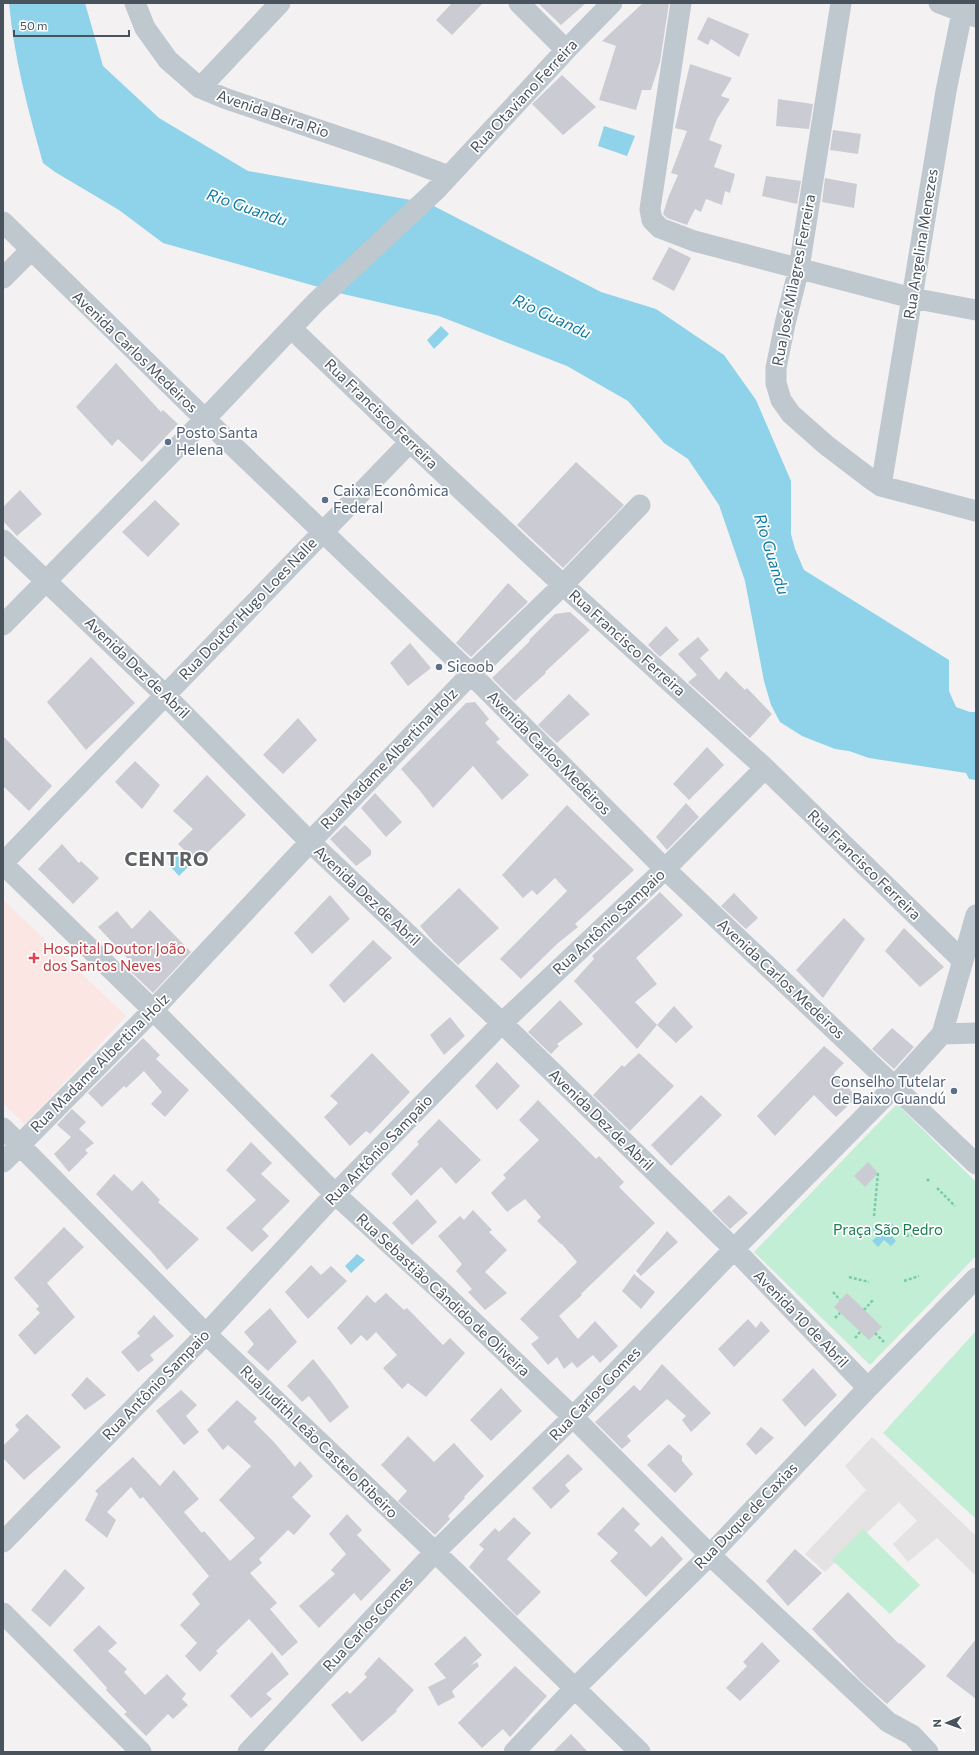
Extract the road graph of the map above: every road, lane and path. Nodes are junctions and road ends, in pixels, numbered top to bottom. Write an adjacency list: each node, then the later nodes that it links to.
1 (135, 3): 10 (street, Avenida Beira Rio)
2 (280, 3): 10 (street)
3 (519, 3): 9 (street)
4 (612, 3): 9 (street, Rua Otaviano Ferreira)
5 (681, 3): 14 (street)
6 (841, 3): 14 (street, Rua José Milagres Ferreira)
7 (939, 3): 8 (street)
8 (967, 11): 16 (street, Rua Angelina Menezes)
9 (566, 50): 11 (street, Rua Otaviano Ferreira)
10 (200, 88): 11 (street, Avenida Beira Rio)
11 (442, 183): 18 (street, Rua Otaviano Ferreira)
12 (3, 222): 13 (street, Avenida Carlos Medeiros)
13 (30, 250): 15 (street); 19 (street, Avenida Carlos Medeiros)
14 (799, 268): 16 (street); 21 (street, Rua José Milagres Ferreira)
15 (3, 278)
16 (912, 298): 17 (street); 21 (street, Rua Angelina Menezes)
17 (976, 310)
18 (291, 328): 19 (street, Rua Otaviano Ferreira); 20 (street, Rua Francisco Ferreira)
19 (205, 420): 24 (street, Avenida Carlos Medeiros); 26 (street, Rua Otaviano Ferreira)
20 (410, 442): 24 (street, Rua Doutor Hugo Loes Nalle); 27 (street, Rua Francisco Ferreira)
21 (881, 486): 23 (street, Rua José Milagres Ferreira)
22 (640, 505): 27 (street, Rua Madame Albertina Holz)
23 (976, 511)
24 (322, 531): 29 (street, Avenida Carlos Medeiros); 30 (street, Rua Doutor Hugo Loes Nalle)
25 (3, 540): 26 (street, Avenida Dez de Abril)
26 (45, 580): 28 (street, Rua Otaviano Ferreira); 30 (street, Avenida Dez de Abril)
27 (563, 585): 29 (street, Rua Madame Albertina Holz); 31 (street, Rua Francisco Ferreira)
28 (3, 624)
29 (471, 674): 32 (street, Rua Madame Albertina Holz); 34 (street, Avenida Carlos Medeiros)
30 (166, 696): 32 (street, Avenida Dez de Abril); 33 (street, Rua Doutor Hugo Loes Nalle)
31 (765, 768): 34 (street, Rua Antônio Sampaio); 36 (street, Rua Francisco Ferreira)
32 (310, 842): 37 (street, Rua Madame Albertina Holz); 38 (street, Avenida Dez de Abril)
33 (3, 863): 37 (street, Rua Sebastião Cândido de Oliveira)
34 (665, 869): 38 (street, Rua Antônio Sampaio); 41 (street, Avenida Carlos Medeiros)
35 (975, 920): 36 (street)
36 (962, 960): 40 (street)
37 (153, 1010): 43 (street, Rua Madame Albertina Holz); 48 (street, Rua Sebastião Cândido de Oliveira)
38 (502, 1023): 48 (street, Rua Antônio Sampaio); 53 (street, Avenida Dez de Abril)
39 (976, 1032): 40 (street)
40 (942, 1034): 41 (street, Rua Carlos Gomes)
41 (895, 1086): 45 (street, Avenida Carlos Medeiros); 53 (street, Rua Carlos Gomes)
42 (3, 1128): 43 (street, Rua Judith Leão Castelo Ribeiro)
43 (20, 1144): 44 (street, Rua Madame Albertina Holz); 67 (street, Rua Judith Leão Castelo Ribeiro)
44 (3, 1162)
45 (976, 1164)
46 (878, 1173): 50 (path)
47 (936, 1188): 49 (path)
48 (335, 1194): 67 (street, Rua Antônio Sampaio); 71 (street, Rua Sebastião Cândido de Oliveira)
49 (956, 1206)
50 (874, 1216)
51 (929, 1233): 52 (path)
52 (906, 1236)
53 (734, 1250): 70 (street, Avenida 10 de Abril); 71 (street, Rua Carlos Gomes)
54 (920, 1276): 57 (path)
55 (849, 1277): 58 (path)
56 (976, 1278): 70 (street, Rua Duque de Caxias)
57 (904, 1281)
58 (869, 1282)
59 (834, 1292): 60 (path)
60 (840, 1300)
61 (873, 1300): 62 (path)
62 (864, 1310)
63 (840, 1313): 64 (path)
64 (835, 1318)
65 (860, 1332): 68 (path)
66 (875, 1333): 69 (path)
67 (206, 1334): 72 (street, Rua Antônio Sampaio); 73 (street, Rua Judith Leão Castelo Ribeiro)
68 (855, 1338)
69 (884, 1342)
70 (868, 1388): 74 (street, Rua Duque de Caxias)
71 (574, 1417): 73 (street, Rua Carlos Gomes); 74 (street, Rua Sebastião Cândido de Oliveira)
72 (3, 1542)
73 (435, 1552): 76 (street, Rua Judith Leão Castelo Ribeiro); 79 (street, Rua Carlos Gomes)
74 (710, 1555): 76 (street, Rua Duque de Caxias); 77 (street, Rua Sebastião Cândido de Oliveira)
75 (3, 1613): 78 (street)
76 (575, 1688): 80 (street, Rua Duque de Caxias); 81 (street, Rua Judith Leão Castelo Ribeiro)
77 (888, 1722): 82 (street, Rua Sebastião Cândido de Oliveira); 83 (street, Rua Sebastião Cândido de Oliveira)
78 (141, 1752)
79 (248, 1752)
80 (514, 1752)
81 (640, 1752)
82 (908, 1752)
83 (928, 1752)

